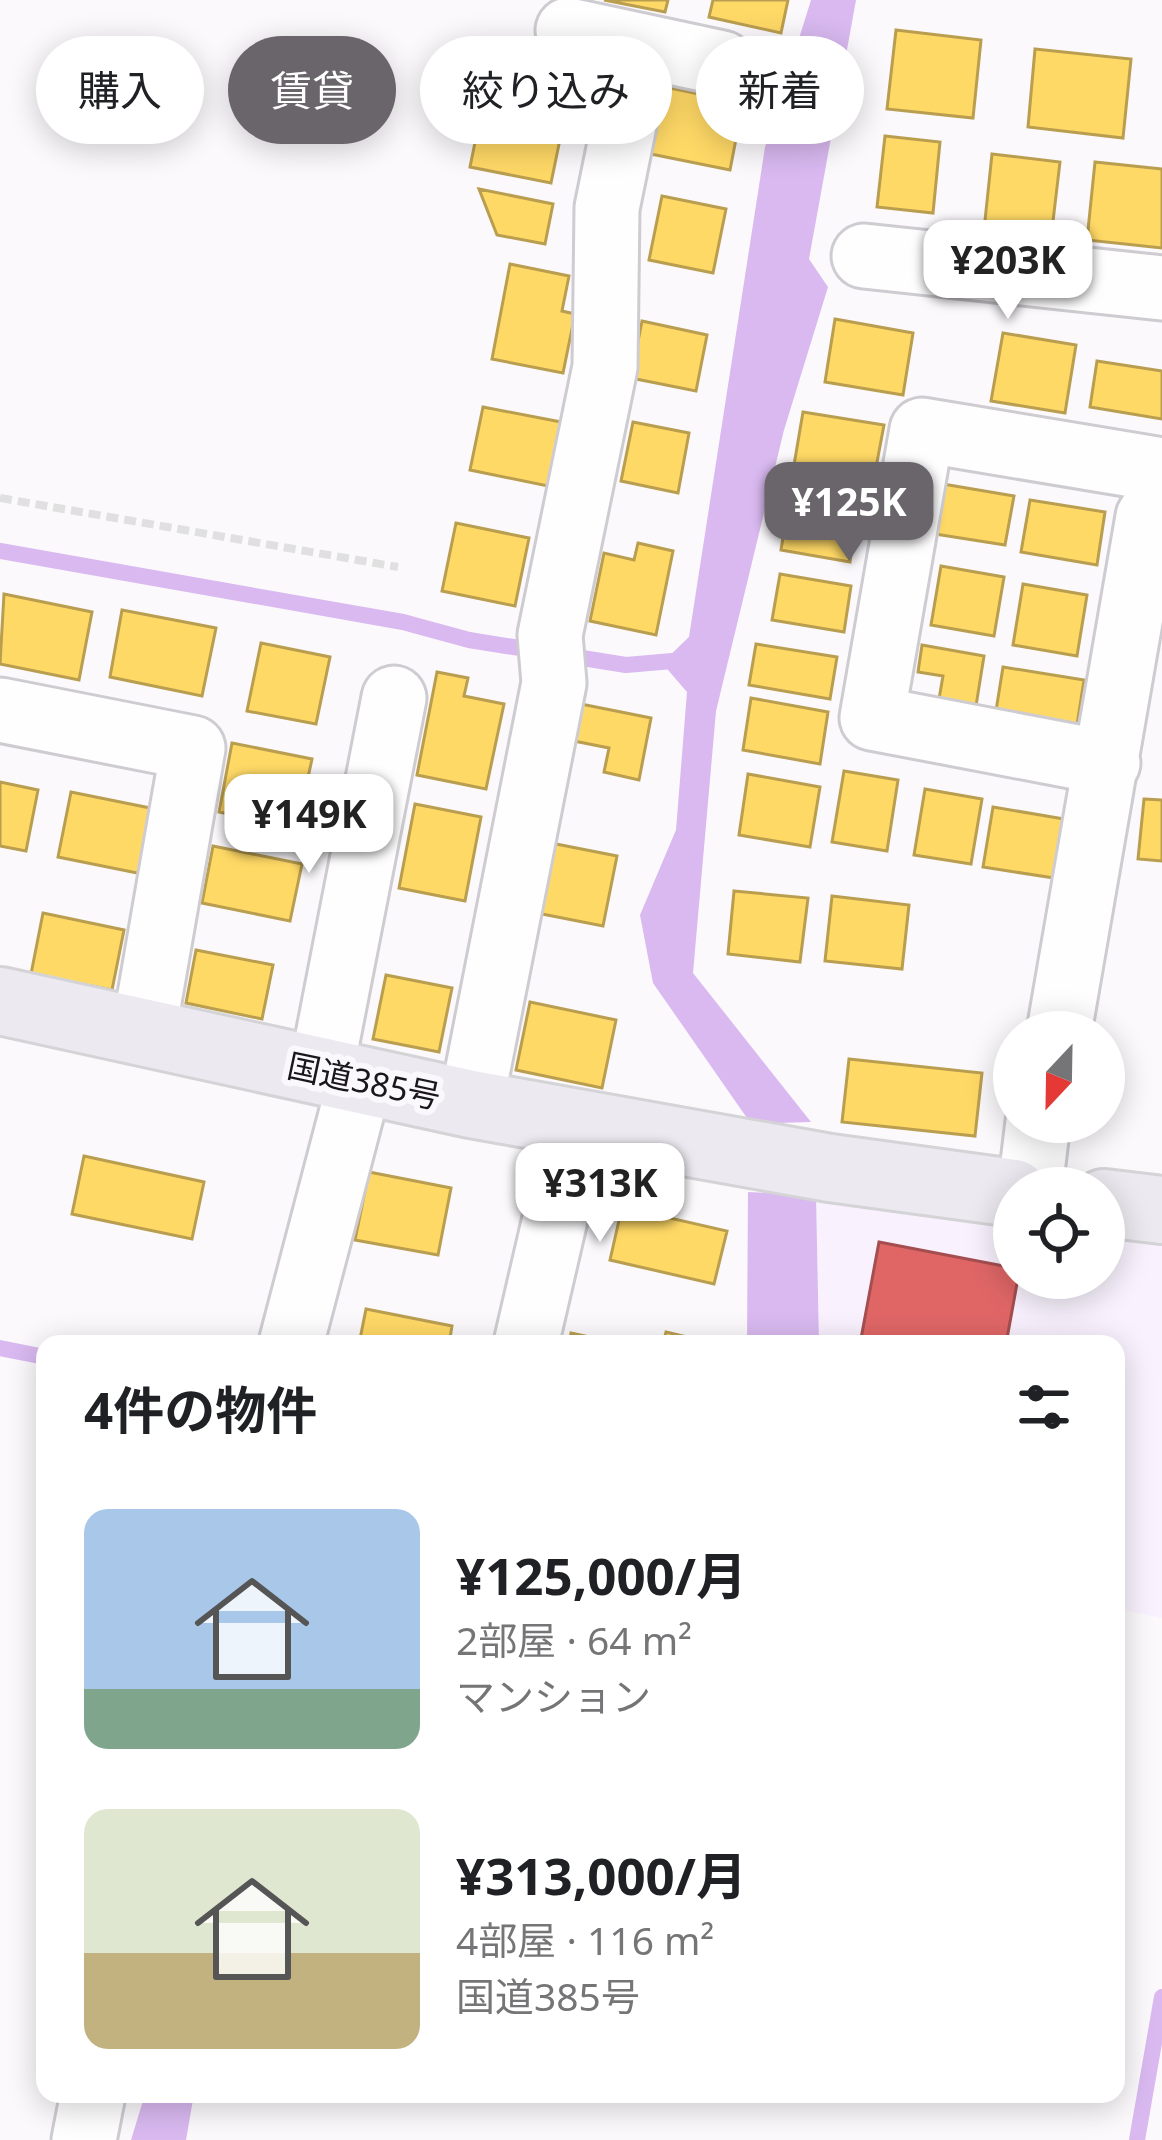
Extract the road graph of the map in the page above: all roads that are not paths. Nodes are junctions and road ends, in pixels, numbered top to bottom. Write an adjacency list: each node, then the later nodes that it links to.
1 (568, 30): 2 (street)
2 (595, 36)
3 (620, 144): 15 (street)
4 (864, 256): 5 (street)
5 (1162, 288)
6 (1162, 470): 10 (street)
7 (1162, 496): 10 (street)
8 (394, 698): 14 (street)
9 (0, 710): 13 (street)
10 (1108, 763): 12 (street)
11 (0, 1001): 13 (highway, 国道385号)
12 (1063, 1011)
13 (144, 1030): 14 (highway, 国道385号)
14 (341, 1077): 15 (highway, 国道385号); 20 (street)
15 (471, 1104): 16 (highway, 国道385号)
16 (577, 1124): 17 (highway, 国道385号); 21 (street)
17 (993, 1190)
18 (1125, 1206): 19 (highway)
19 (1162, 1210)
20 (293, 1335)
21 (528, 1335)
22 (91, 2103): 23 (street)
23 (84, 2140)

